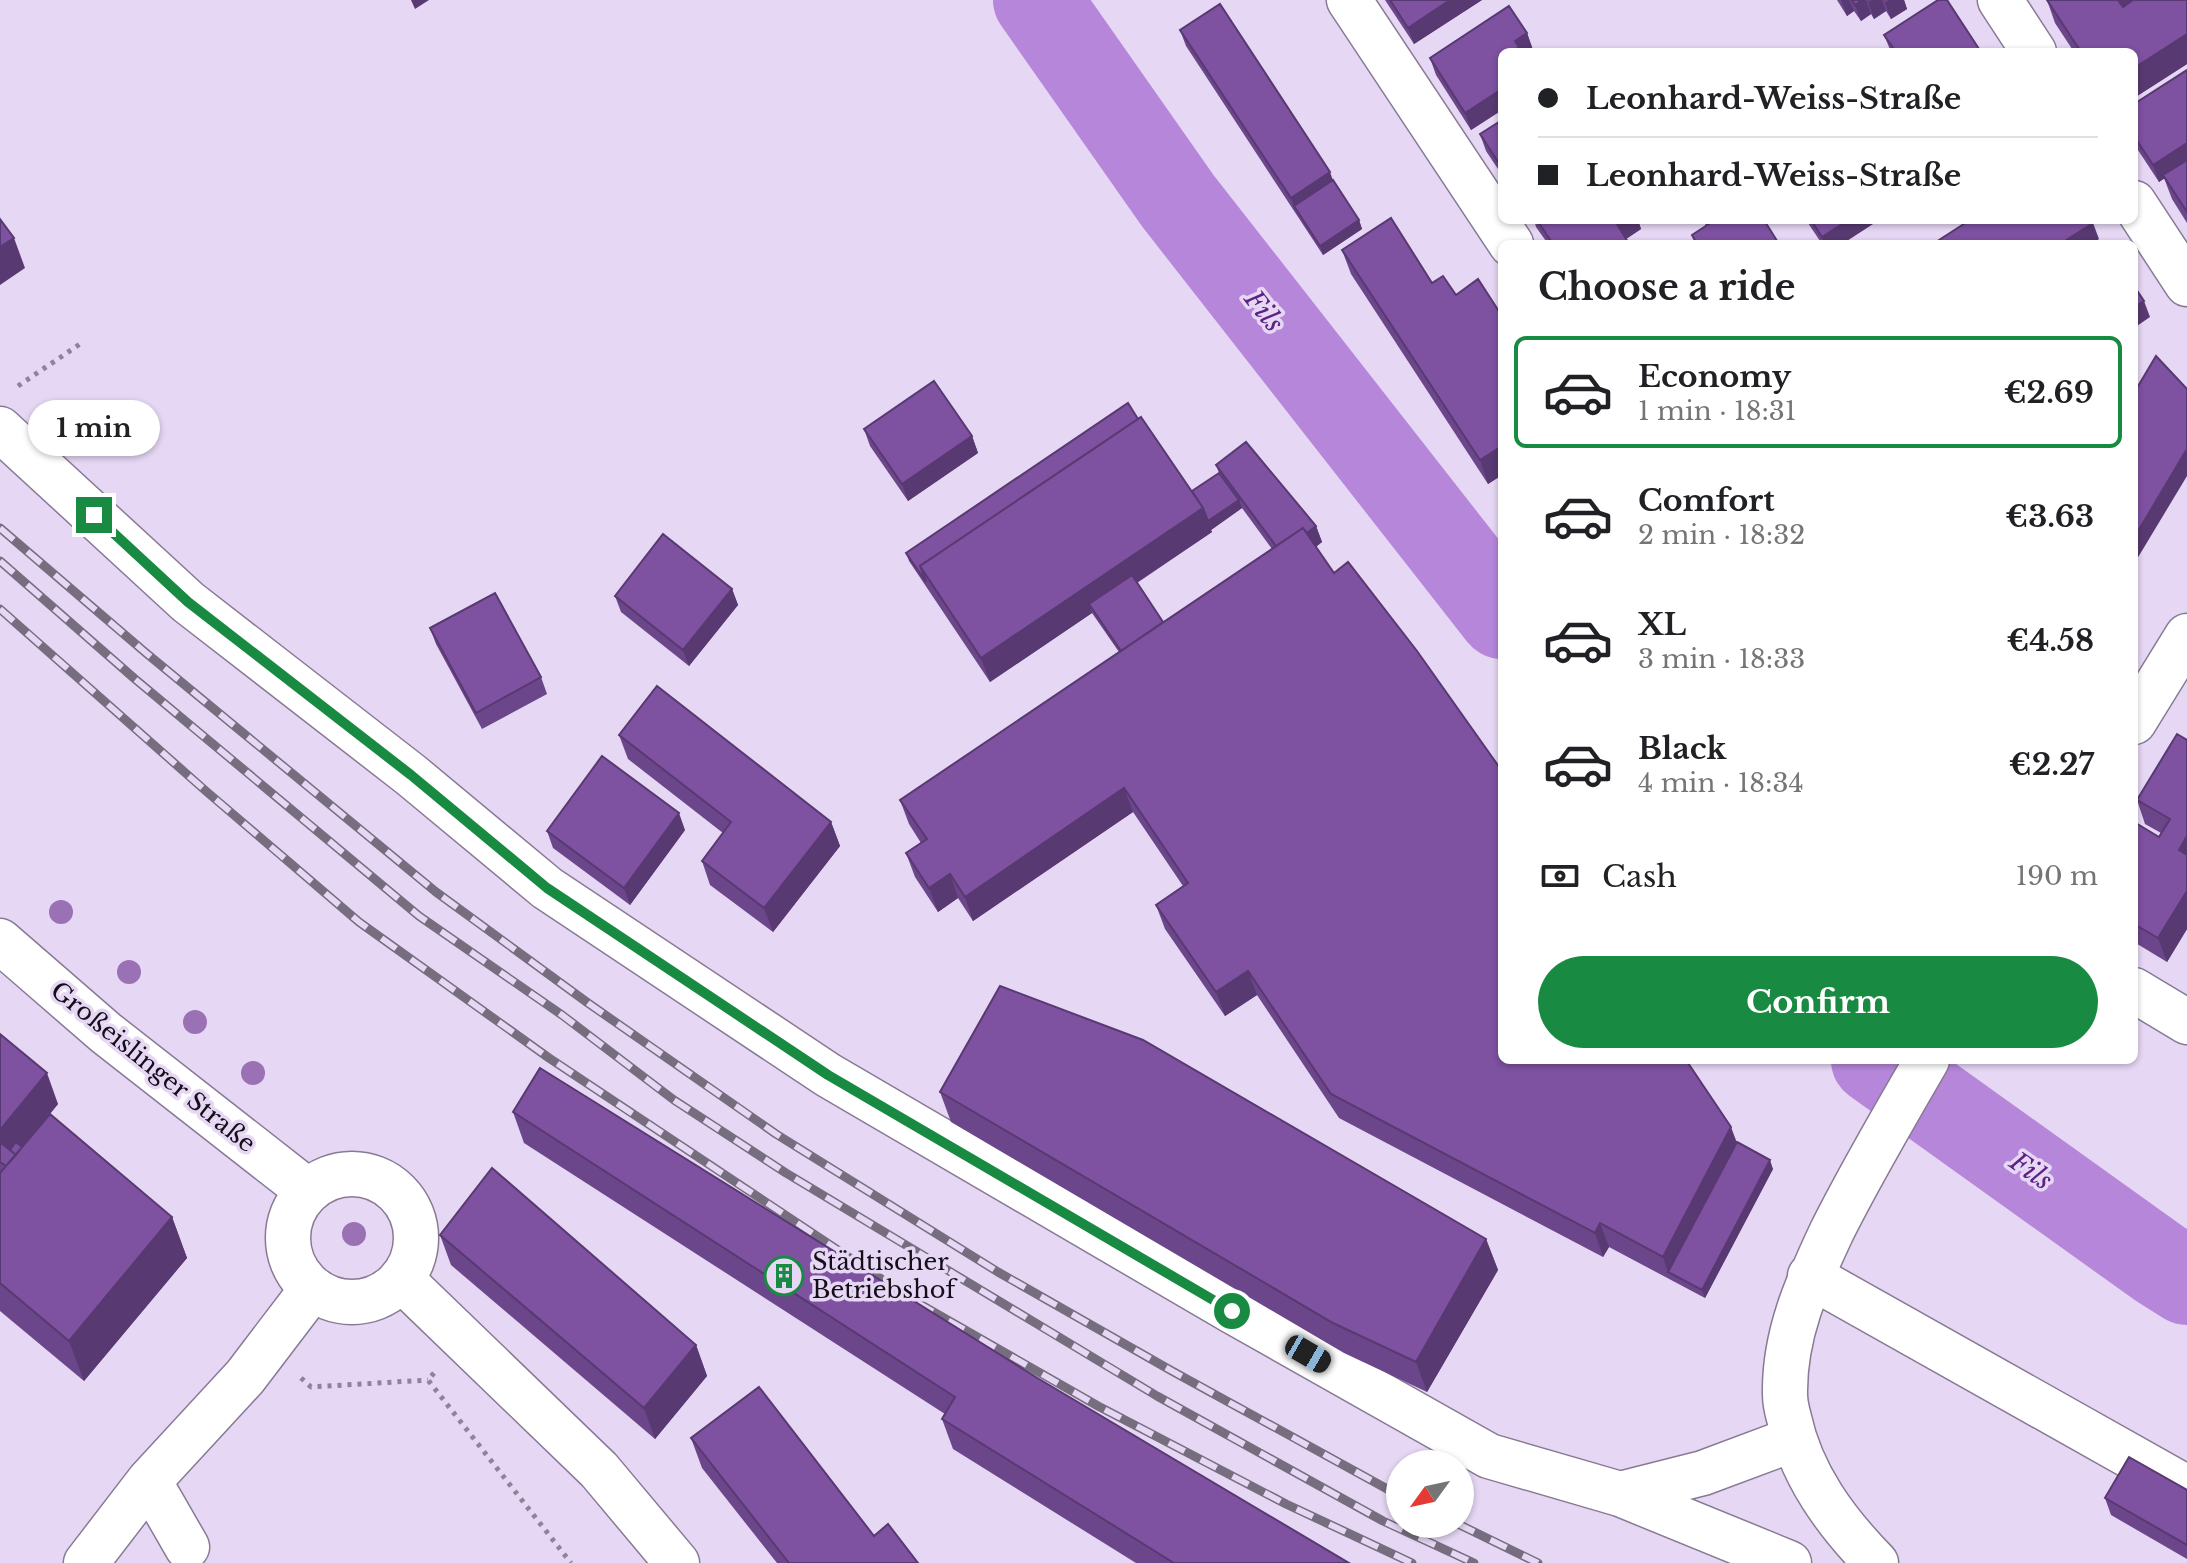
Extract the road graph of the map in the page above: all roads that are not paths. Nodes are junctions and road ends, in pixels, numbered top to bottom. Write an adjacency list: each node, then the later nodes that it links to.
1 (1349, 0): 5 (street)
2 (2000, 0): 3 (street)
3 (2031, 48)
4 (2138, 209): 6 (street)
5 (1508, 240)
6 (2187, 284)
7 (6, 409): 21 (street)
8 (2187, 636): 9 (street)
9 (2138, 716)
10 (0, 941): 14 (street, Großeislinger Straße)
11 (2138, 992): 12 (street)
12 (2187, 1022)
13 (1925, 1064): 15 (street)
14 (308, 1191): 16 (street); 17 (street)
15 (1810, 1276): 18 (street); 20 (street)
16 (401, 1279): 17 (street); 24 (street)
17 (312, 1289): 19 (street)
18 (1794, 1439): 21 (street); 26 (street)
19 (149, 1481): 22 (street); 23 (street)
20 (2187, 1488)
21 (1620, 1494): 25 (street)
22 (187, 1547)
23 (86, 1563)
24 (677, 1563)
25 (1789, 1563)
26 (1876, 1563)

